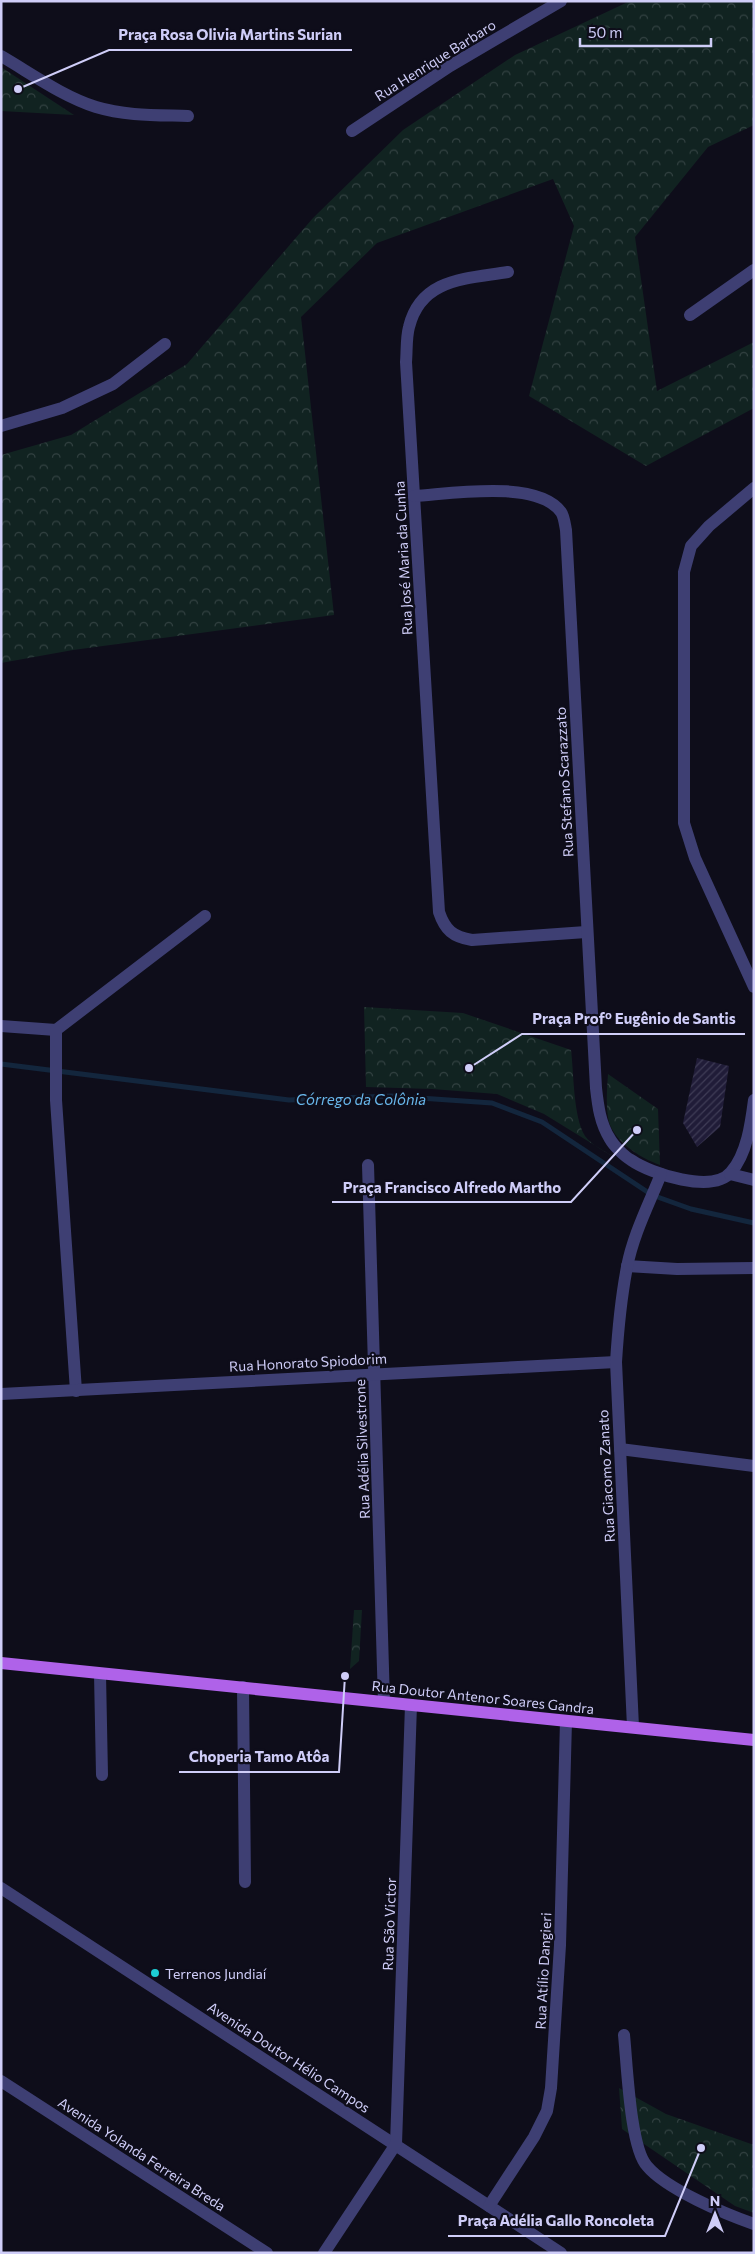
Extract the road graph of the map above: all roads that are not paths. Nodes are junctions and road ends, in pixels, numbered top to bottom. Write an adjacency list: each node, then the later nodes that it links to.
1 (561, 1): 4 (street, Rua Henrique Barbaro)
2 (1, 56): 3 (street)
3 (188, 116)
4 (352, 131)
5 (754, 270): 7 (street)
6 (508, 272): 11 (street, Rua José Maria da Cunha)
7 (690, 316)
8 (165, 344): 9 (street)
9 (1, 426)
10 (754, 488): 14 (street)
11 (414, 496): 13 (street, Rua Stefano Scarazzato); 13 (street, Rua José Maria da Cunha)
12 (205, 916): 16 (street)
13 (586, 932): 20 (street, Rua Stefano Scarazzato)
14 (754, 987)
15 (1, 1026): 16 (street)
16 (56, 1030): 26 (street)
17 (754, 1100): 19 (street)
18 (368, 1165): 25 (street, Rua Adélia Silvestrone)
19 (730, 1174): 20 (street, Rua Stefano Scarazzato); 21 (street)
20 (659, 1180): 22 (street, Rua Giacomo Zanato)
21 (754, 1180)
22 (627, 1266): 23 (street); 24 (street, Rua Giacomo Zanato)
23 (754, 1268)
24 (616, 1362): 25 (street, Rua Honorato Spiodorim); 28 (street, Rua Giacomo Zanato)
25 (375, 1374): 26 (street, Rua Honorato Spiodorim); 33 (street, Rua Adélia Silvestrone)
26 (76, 1391): 27 (street, Rua Honorato Spiodorim)
27 (1, 1394)
28 (620, 1449): 29 (street); 36 (street, Rua Giacomo Zanato)
29 (754, 1466)
30 (2, 1664): 31 (main road, Rua Doutor Antenor Soares Gandra)
31 (100, 1674): 32 (main road, Rua Doutor Antenor Soares Gandra); 38 (street)
32 (242, 1687): 33 (main road, Rua Doutor Antenor Soares Gandra); 39 (street)
33 (384, 1702): 34 (main road, Rua Doutor Antenor Soares Gandra)
34 (411, 1706): 35 (main road, Rua Doutor Antenor Soares Gandra); 43 (street, Rua São Victor)
35 (566, 1721): 36 (main road, Rua Doutor Antenor Soares Gandra); 44 (street, Rua Atílio Dangieri)
36 (633, 1727): 37 (main road, Rua Doutor Antenor Soares Gandra)
37 (754, 1740)
38 (102, 1775)
39 (245, 1882)
40 (1, 1888): 43 (street, Avenida Doutor Hélio Campos)
41 (624, 2035): 45 (street)
42 (1, 2081): 46 (street, Avenida Yolanda Ferreira Breda)
43 (396, 2144): 44 (street, Avenida Doutor Hélio Campos); 47 (street)
44 (489, 2206): 48 (street, Avenida Doutor Hélio Campos)
45 (754, 2224)
46 (266, 2253)
47 (324, 2253)
48 (560, 2253)

